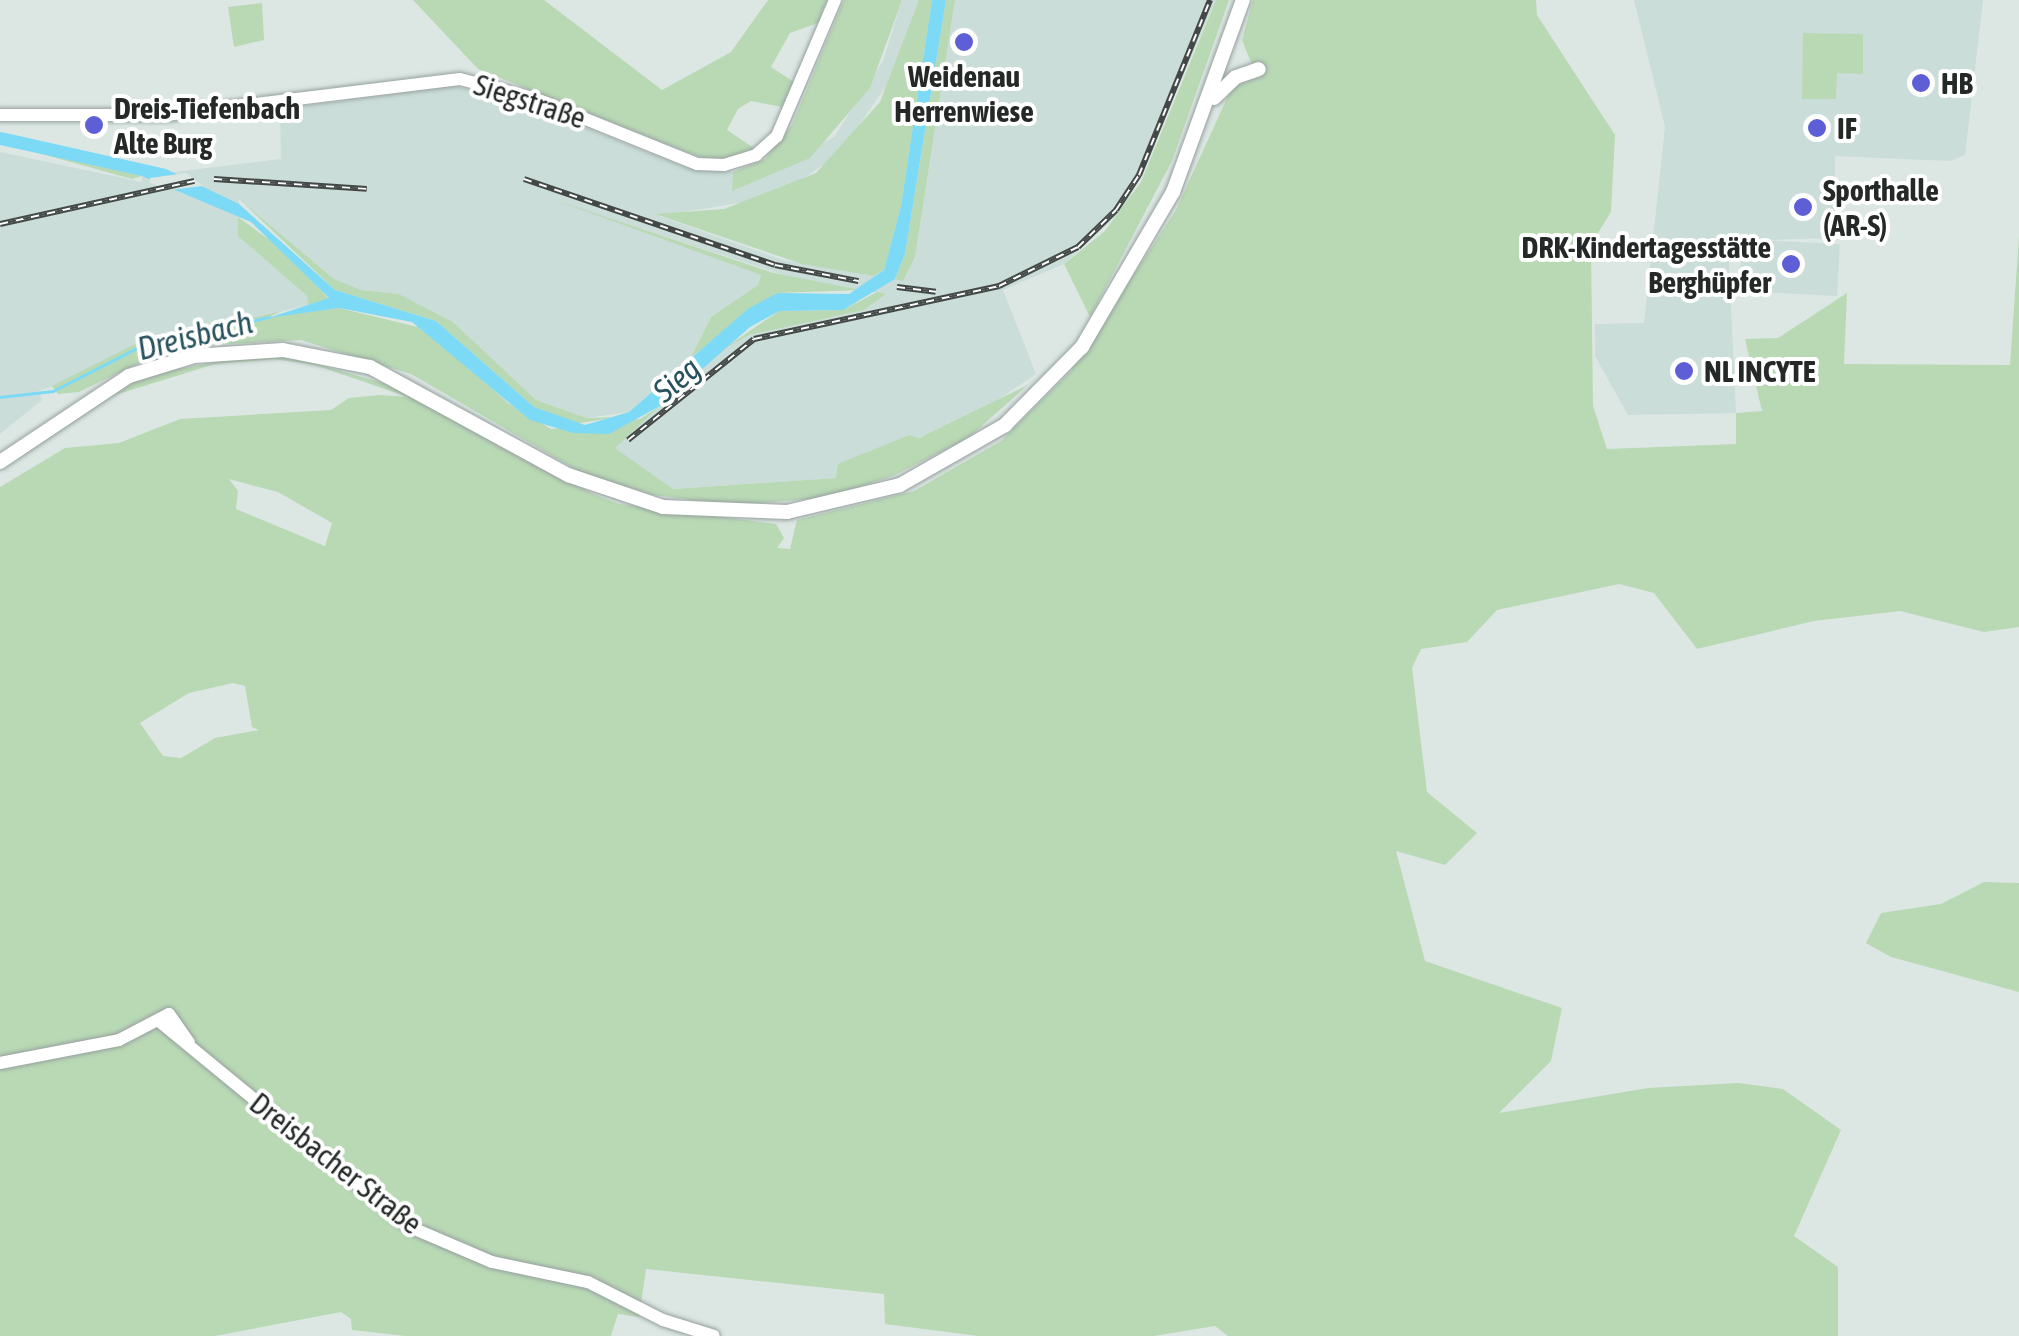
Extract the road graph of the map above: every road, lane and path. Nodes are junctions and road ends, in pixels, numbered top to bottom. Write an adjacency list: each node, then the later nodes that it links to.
1 (835, 0): 5 (street, Siegstraße)
2 (1243, 0): 4 (main road)
3 (1259, 69): 4 (main road)
4 (1208, 106): 6 (main road)
5 (0, 115)
6 (0, 462)
7 (0, 1063): 8 (street, Dreisbacher Straße)
8 (714, 1336)

